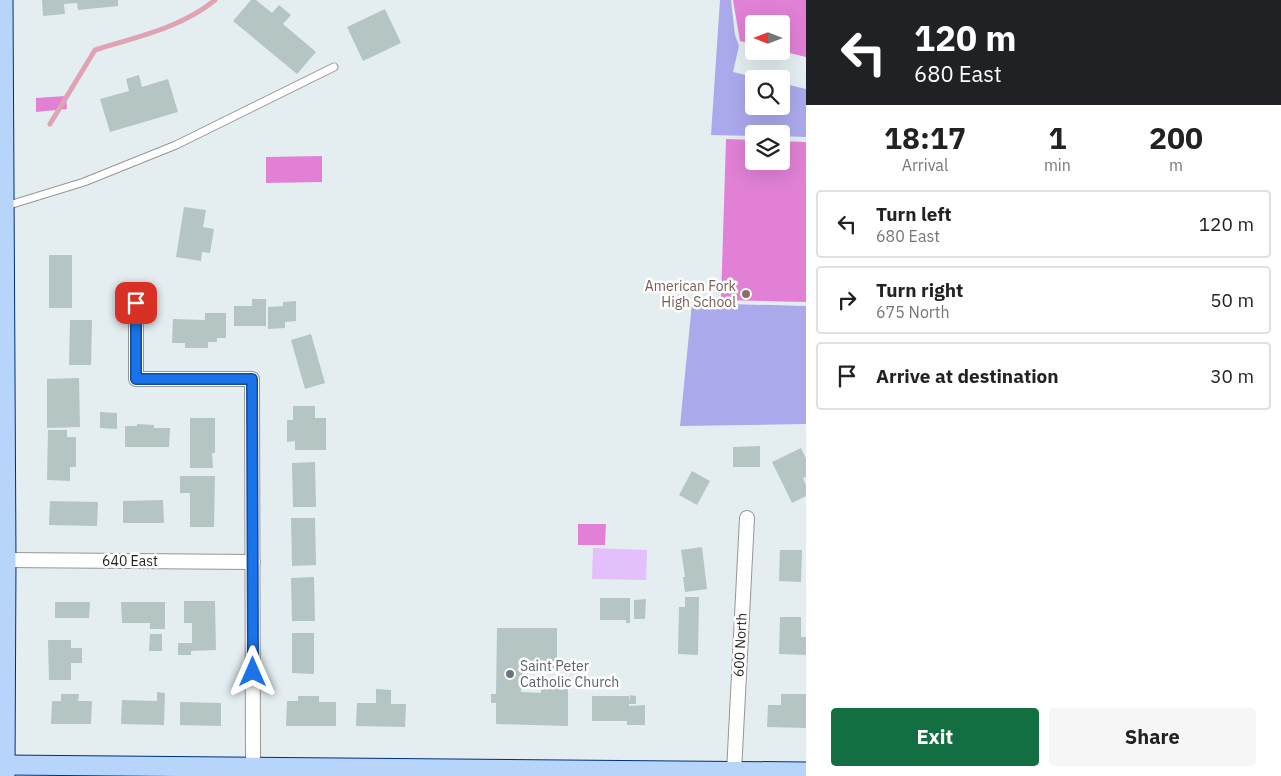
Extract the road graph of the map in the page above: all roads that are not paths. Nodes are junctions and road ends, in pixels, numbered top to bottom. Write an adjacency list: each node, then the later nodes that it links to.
1 (2, 0): 3 (street)
2 (334, 67): 4 (lane)
3 (2, 134): 4 (street)
4 (4, 207): 6 (street)
5 (136, 303): 9 (street)
6 (3, 506): 8 (street)
7 (747, 518): 15 (street, 600 North)
8 (6, 560): 9 (street, 640 East); 10 (street)
9 (253, 562): 11 (street)
10 (3, 680): 12 (street)
11 (253, 768): 13 (street); 14 (street)
12 (5, 771): 13 (street)
13 (217, 772)
14 (389, 772): 17 (street)
15 (734, 772): 16 (street); 17 (street)
16 (806, 772)
17 (615, 773)

